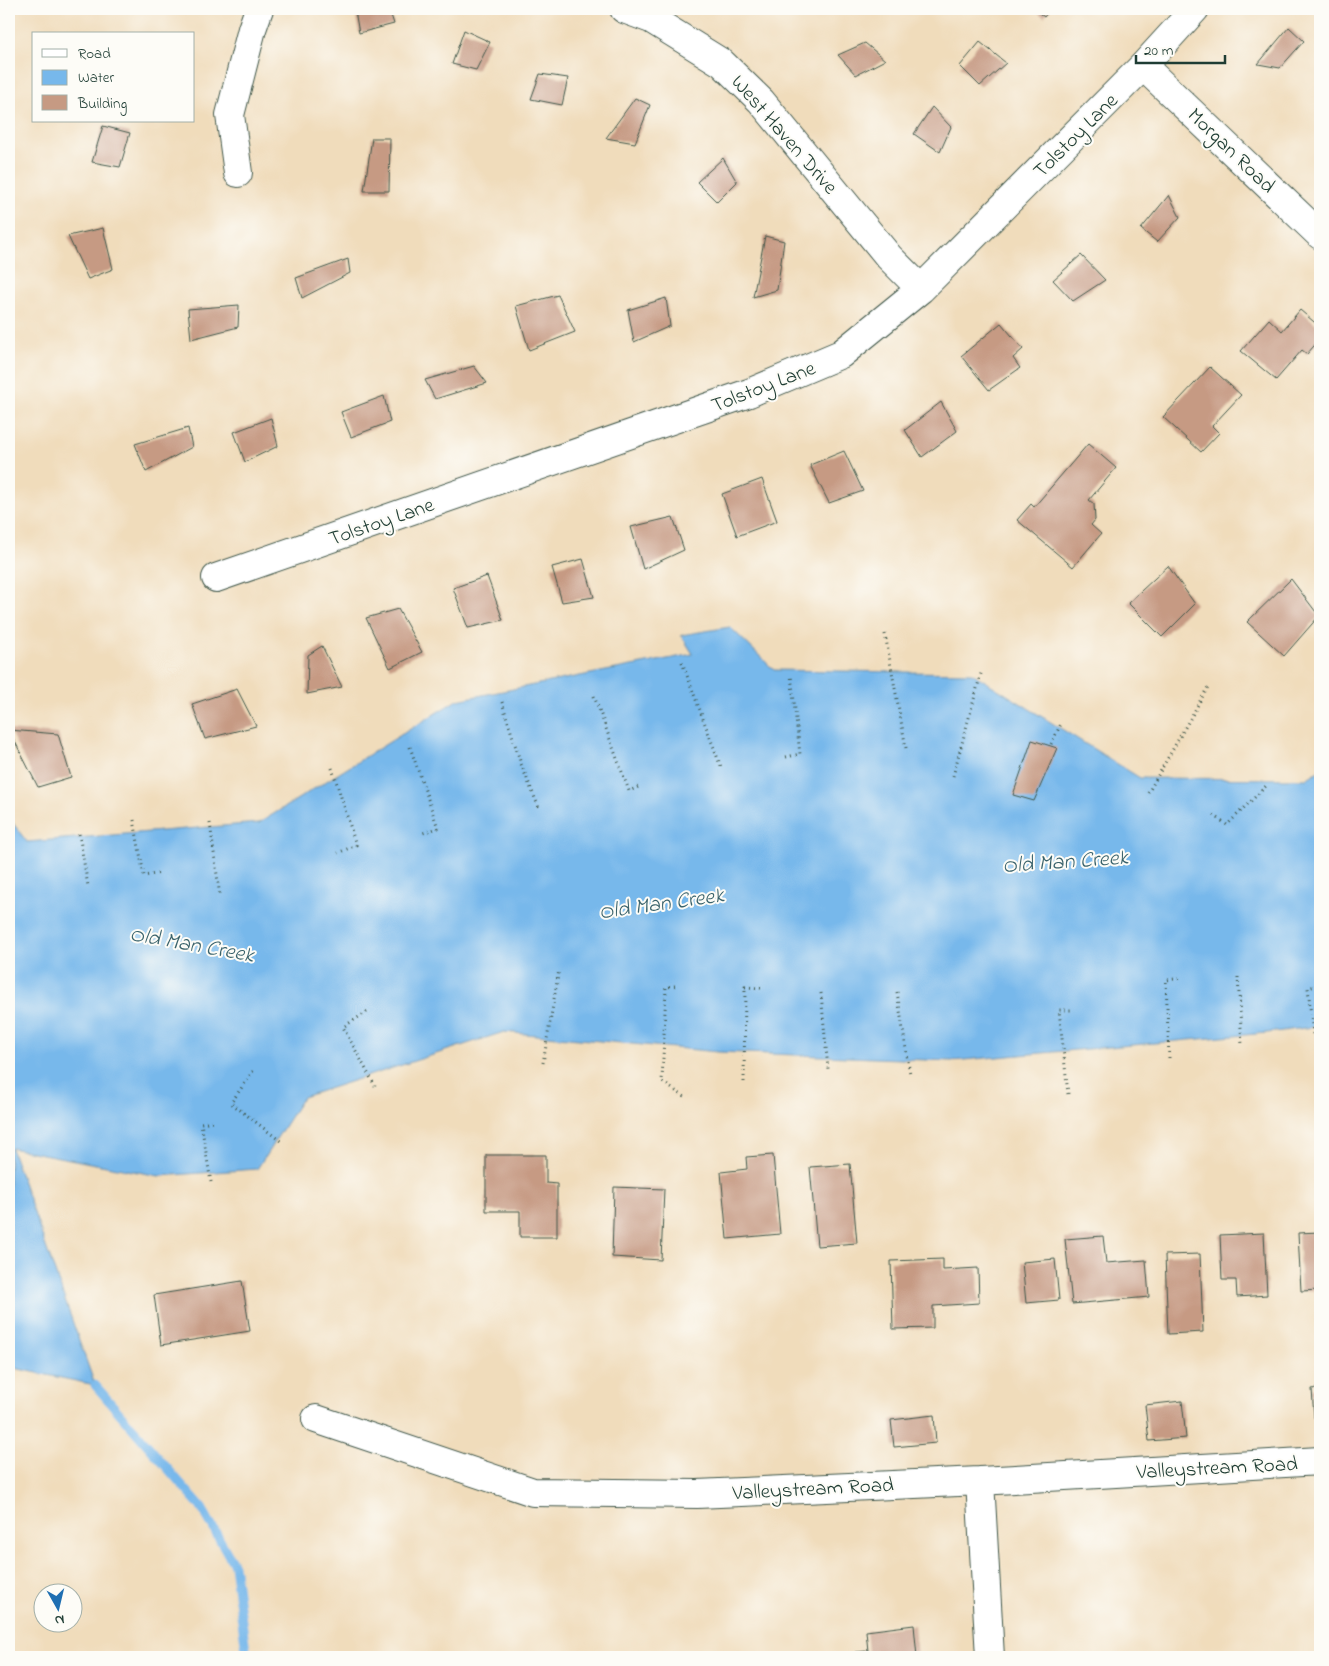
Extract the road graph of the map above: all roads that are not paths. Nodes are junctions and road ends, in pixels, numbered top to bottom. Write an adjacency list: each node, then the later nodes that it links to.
1 (259, 9): 5 (street)
2 (624, 9): 7 (street, West Haven Drive)
3 (1195, 9): 4 (street, Tolstoy Lane)
4 (1143, 66): 6 (street, Morgan Road); 7 (street, Tolstoy Lane)
5 (238, 173)
6 (1320, 234)
7 (922, 289): 8 (street, Tolstoy Lane)
8 (216, 578)
9 (316, 1419): 11 (street, Valleystream Road)
10 (1320, 1461): 11 (street, Valleystream Road)
11 (980, 1481): 12 (street)
12 (990, 1657)

